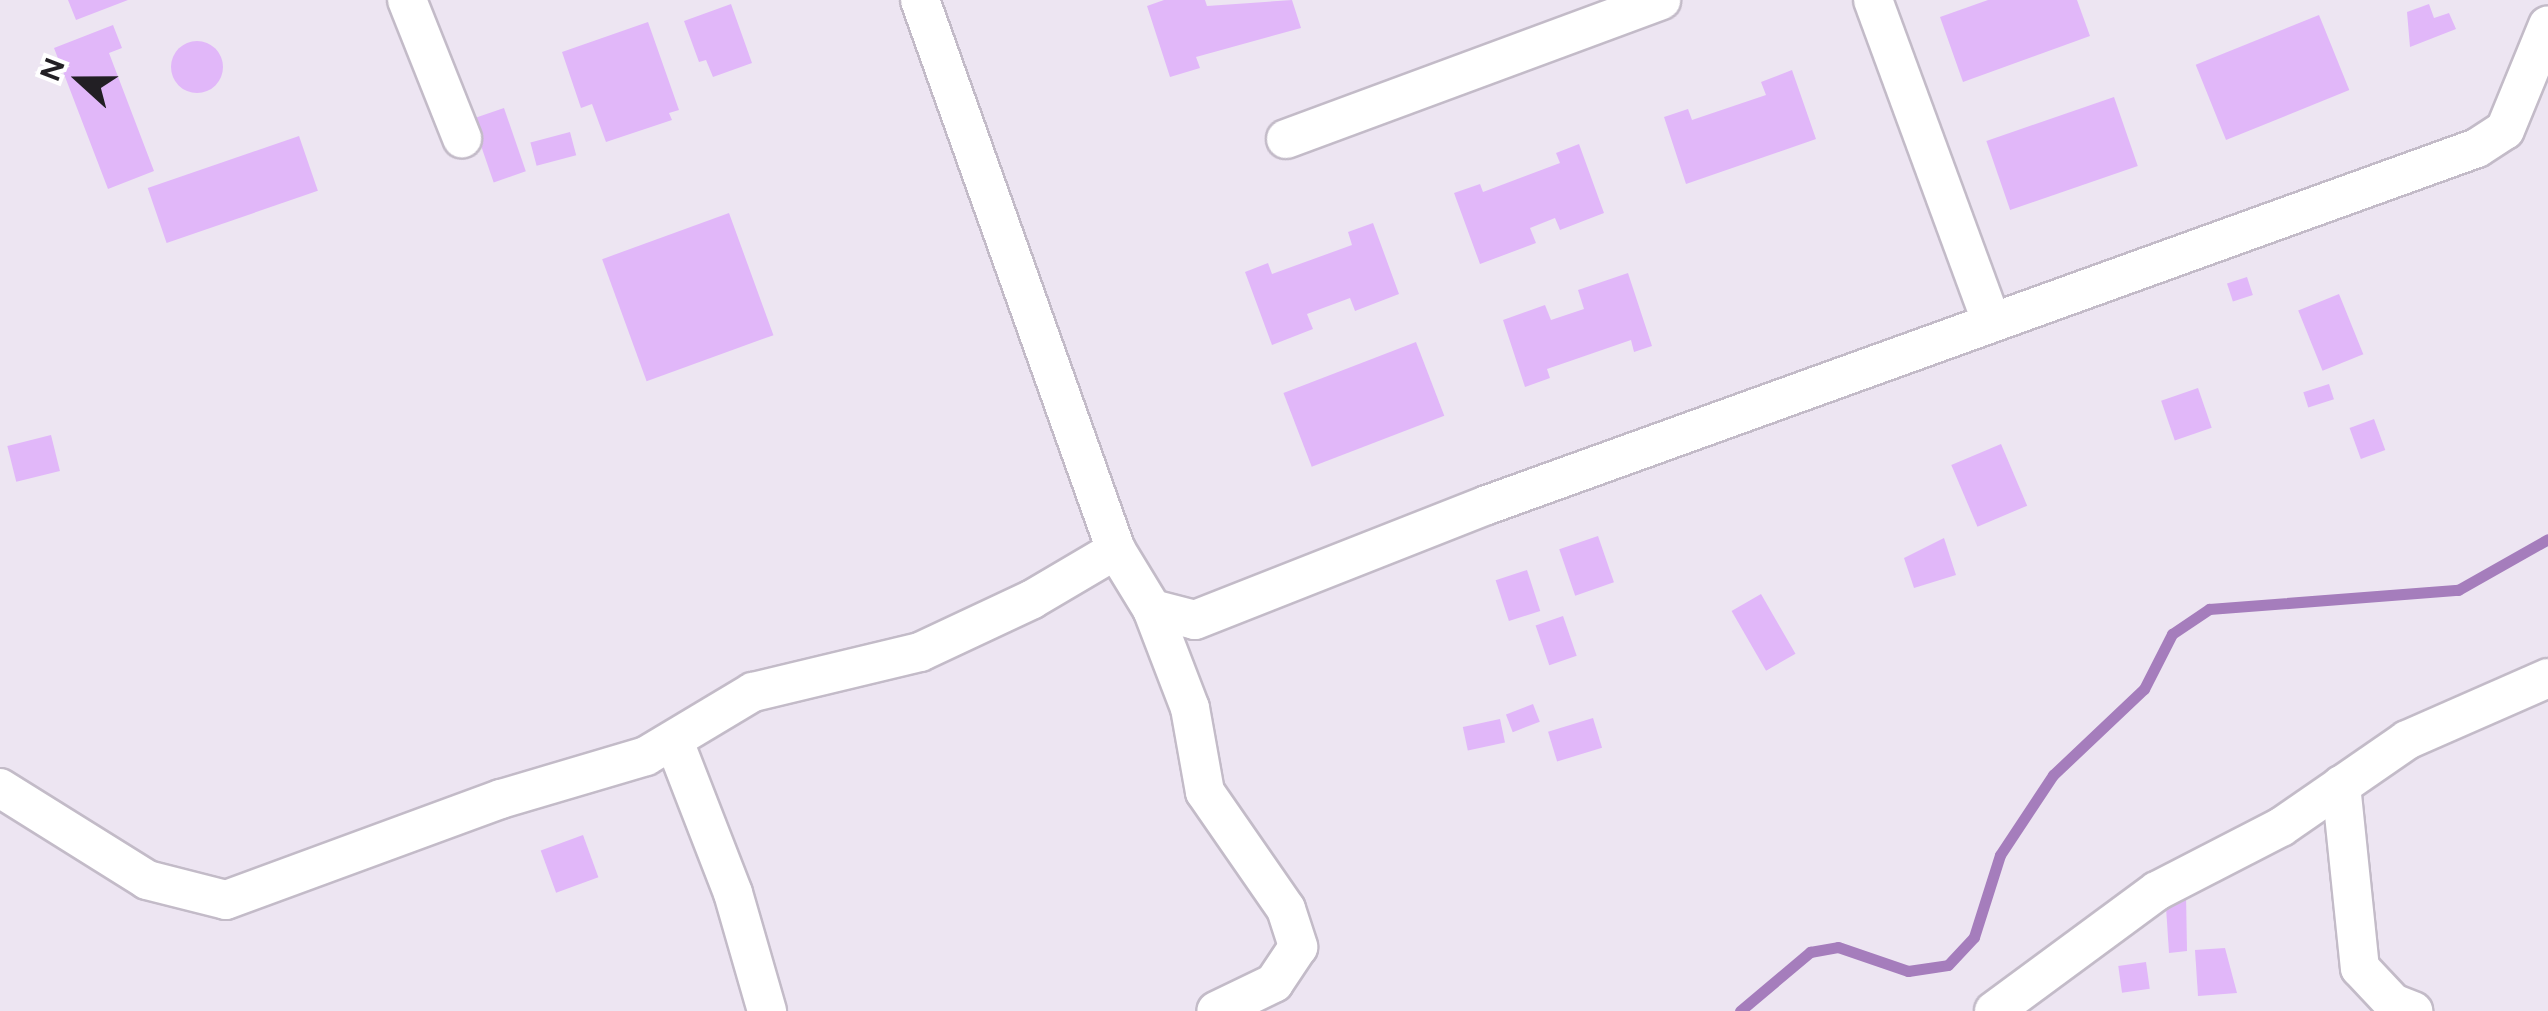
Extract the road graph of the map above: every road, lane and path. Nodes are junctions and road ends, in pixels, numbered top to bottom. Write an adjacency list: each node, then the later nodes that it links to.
1 (407, 0): 6 (street)
2 (920, 0): 9 (street)
3 (1660, 0): 7 (street)
4 (1873, 0): 8 (street)
5 (2548, 25): 8 (street)
6 (462, 138)
7 (1286, 139)
8 (1991, 321): 10 (street)
9 (1116, 550): 10 (street); 12 (street)
10 (1152, 609): 16 (street)
11 (2548, 678): 13 (street)
12 (674, 741): 14 (street); 15 (street)
13 (2341, 785): 17 (street); 18 (street)
14 (0, 788)
15 (767, 1011)
16 (1216, 1011)
17 (1994, 1011)
18 (2413, 1011)

